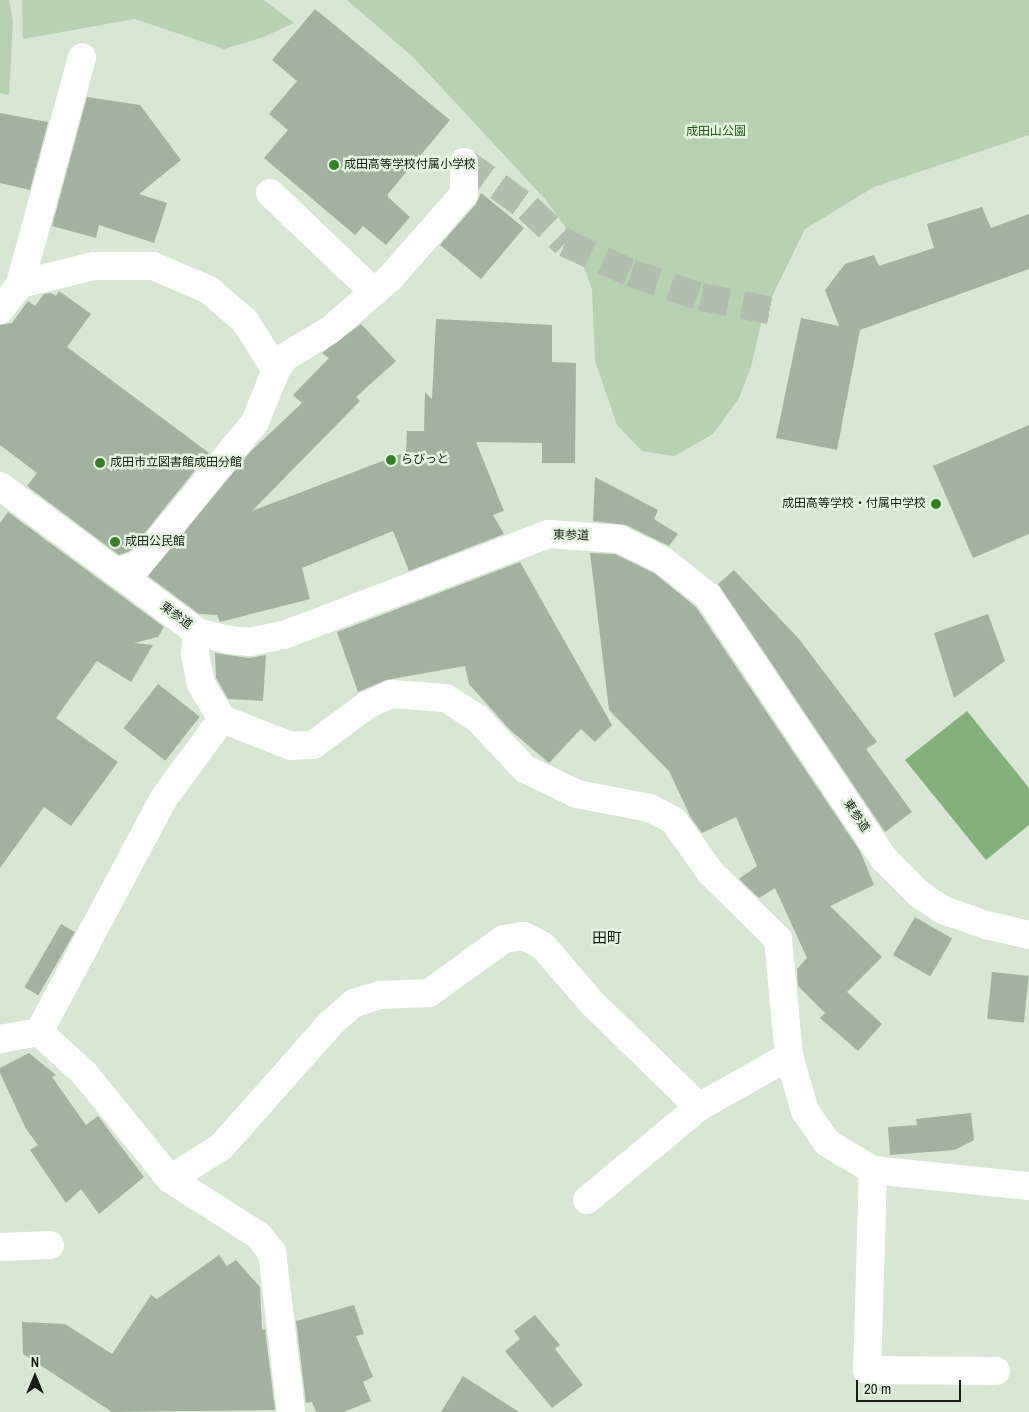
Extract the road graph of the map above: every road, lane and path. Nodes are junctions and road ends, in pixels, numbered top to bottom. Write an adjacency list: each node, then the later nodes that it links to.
1 (82, 58): 4 (street)
2 (464, 162): 5 (street)
3 (270, 193): 5 (street)
4 (20, 284): 6 (street); 7 (street)
5 (374, 292): 7 (street)
6 (0, 310)
7 (276, 370): 9 (street)
8 (0, 486): 9 (street, 東参道)
9 (118, 572): 10 (street, 東参道)
10 (198, 632): 11 (street); 12 (street, 東参道)
11 (222, 719): 13 (street); 15 (street)
12 (1029, 935)
13 (38, 1032): 14 (street); 18 (street)
14 (0, 1038)
15 (789, 1056): 16 (street); 17 (street)
16 (699, 1107): 18 (street); 20 (street)
17 (872, 1170): 19 (street); 23 (street)
18 (170, 1179): 24 (street)
19 (1029, 1186)
20 (587, 1200)
21 (50, 1245): 22 (street)
22 (0, 1247)
23 (996, 1371)
24 (292, 1412)

